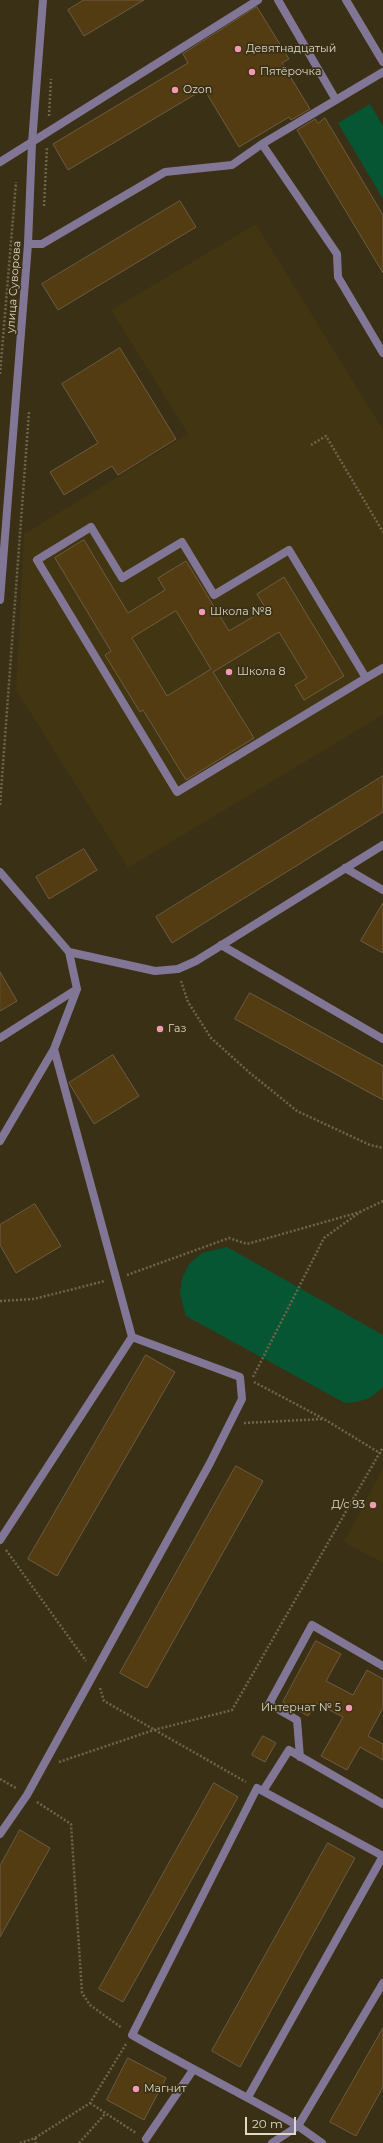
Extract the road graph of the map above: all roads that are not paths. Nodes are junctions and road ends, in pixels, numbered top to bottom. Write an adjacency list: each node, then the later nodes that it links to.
1 (43, 0): 8 (street, улица Суворова)
2 (258, 0): 8 (street)
3 (278, 0): 7 (street)
4 (346, 0): 5 (street)
5 (383, 62)
6 (383, 72): 7 (street)
7 (336, 100): 9 (street)
8 (32, 143): 10 (street); 11 (street, улица Суворова)
9 (262, 144): 11 (street); 12 (street)
10 (0, 162)
11 (28, 244): 13 (street, улица Суворова)
12 (383, 353)
13 (0, 600)
14 (383, 668): 15 (street)
15 (366, 678): 15 (street)
16 (383, 845): 17 (street)
17 (345, 868): 19 (street); 20 (street)
18 (0, 872): 21 (street)
19 (383, 890)
20 (220, 945): 21 (street); 24 (street)
21 (69, 952): 22 (street)
22 (77, 989): 23 (street); 25 (street)
23 (0, 1038)
24 (383, 1039)
25 (54, 1049): 26 (street); 27 (street)
26 (0, 1141)
27 (132, 1337): 28 (street); 33 (street)
28 (0, 1540)
29 (383, 1666): 30 (street)
30 (300, 1757): 31 (street); 32 (street)
31 (260, 1790): 34 (street); 36 (street)
32 (383, 1804)
33 (0, 1834)
34 (383, 1856): 37 (street)
35 (383, 1983): 38 (street)
36 (193, 2070): 37 (street); 39 (street)
37 (248, 2097): 38 (street)
38 (298, 2126): 40 (street); 41 (street)
39 (146, 2139)
40 (272, 2143)
41 (322, 2143)

